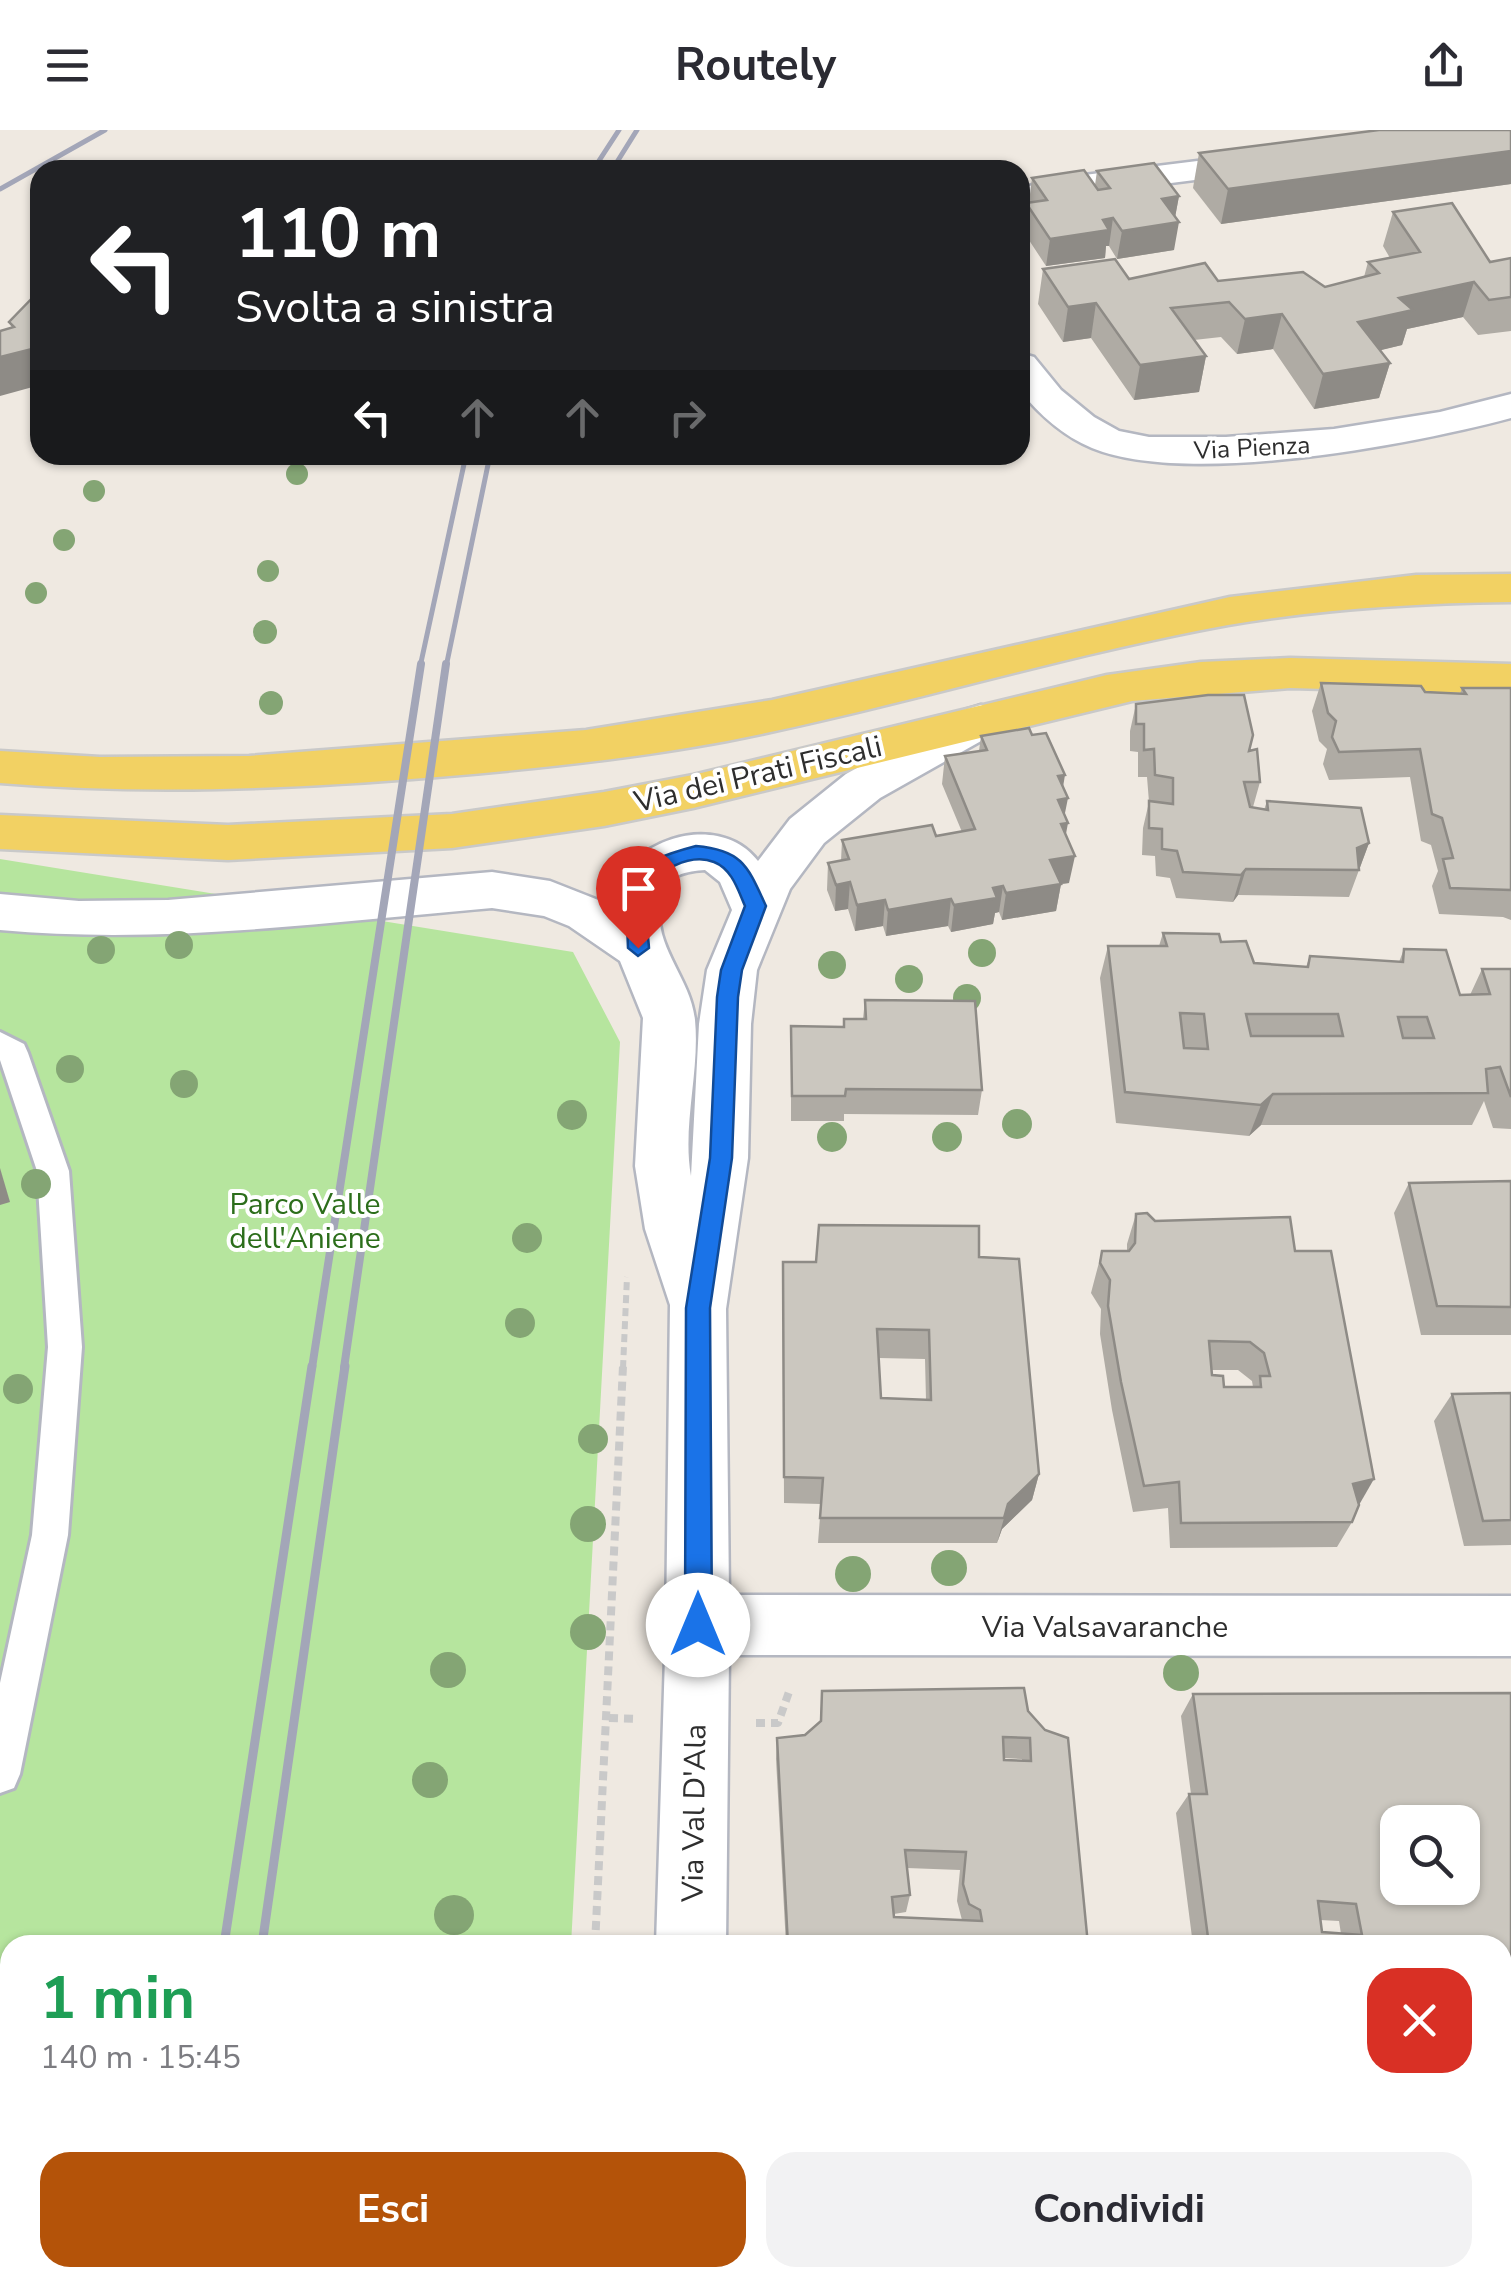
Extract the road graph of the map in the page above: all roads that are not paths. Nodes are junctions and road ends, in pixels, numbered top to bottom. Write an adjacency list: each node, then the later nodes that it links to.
1 (1295, 159): 2 (street)
2 (1030, 198)
3 (1030, 378): 4 (street, Via Pienza)
4 (1511, 406)
5 (1511, 588): 8 (main road, Via dei Prati Fiscali)
6 (1511, 679): 7 (main road, Via dei Prati Fiscali)
7 (981, 721): 9 (main road, Via dei Prati Fiscali); 10 (street, Via Val D'Ala)
8 (0, 767)
9 (0, 832)
10 (756, 906): 12 (street); 14 (street, Via Val D'Ala)
11 (0, 912): 12 (street)
12 (638, 948): 14 (street)
13 (0, 1044): 17 (lane)
14 (698, 1308): 15 (street, Via Val D'Ala)
15 (698, 1625): 16 (street, Via Valsavaranche); 18 (street, Via Val D'Ala)
16 (1511, 1626)
17 (0, 1774)
18 (691, 1935)

